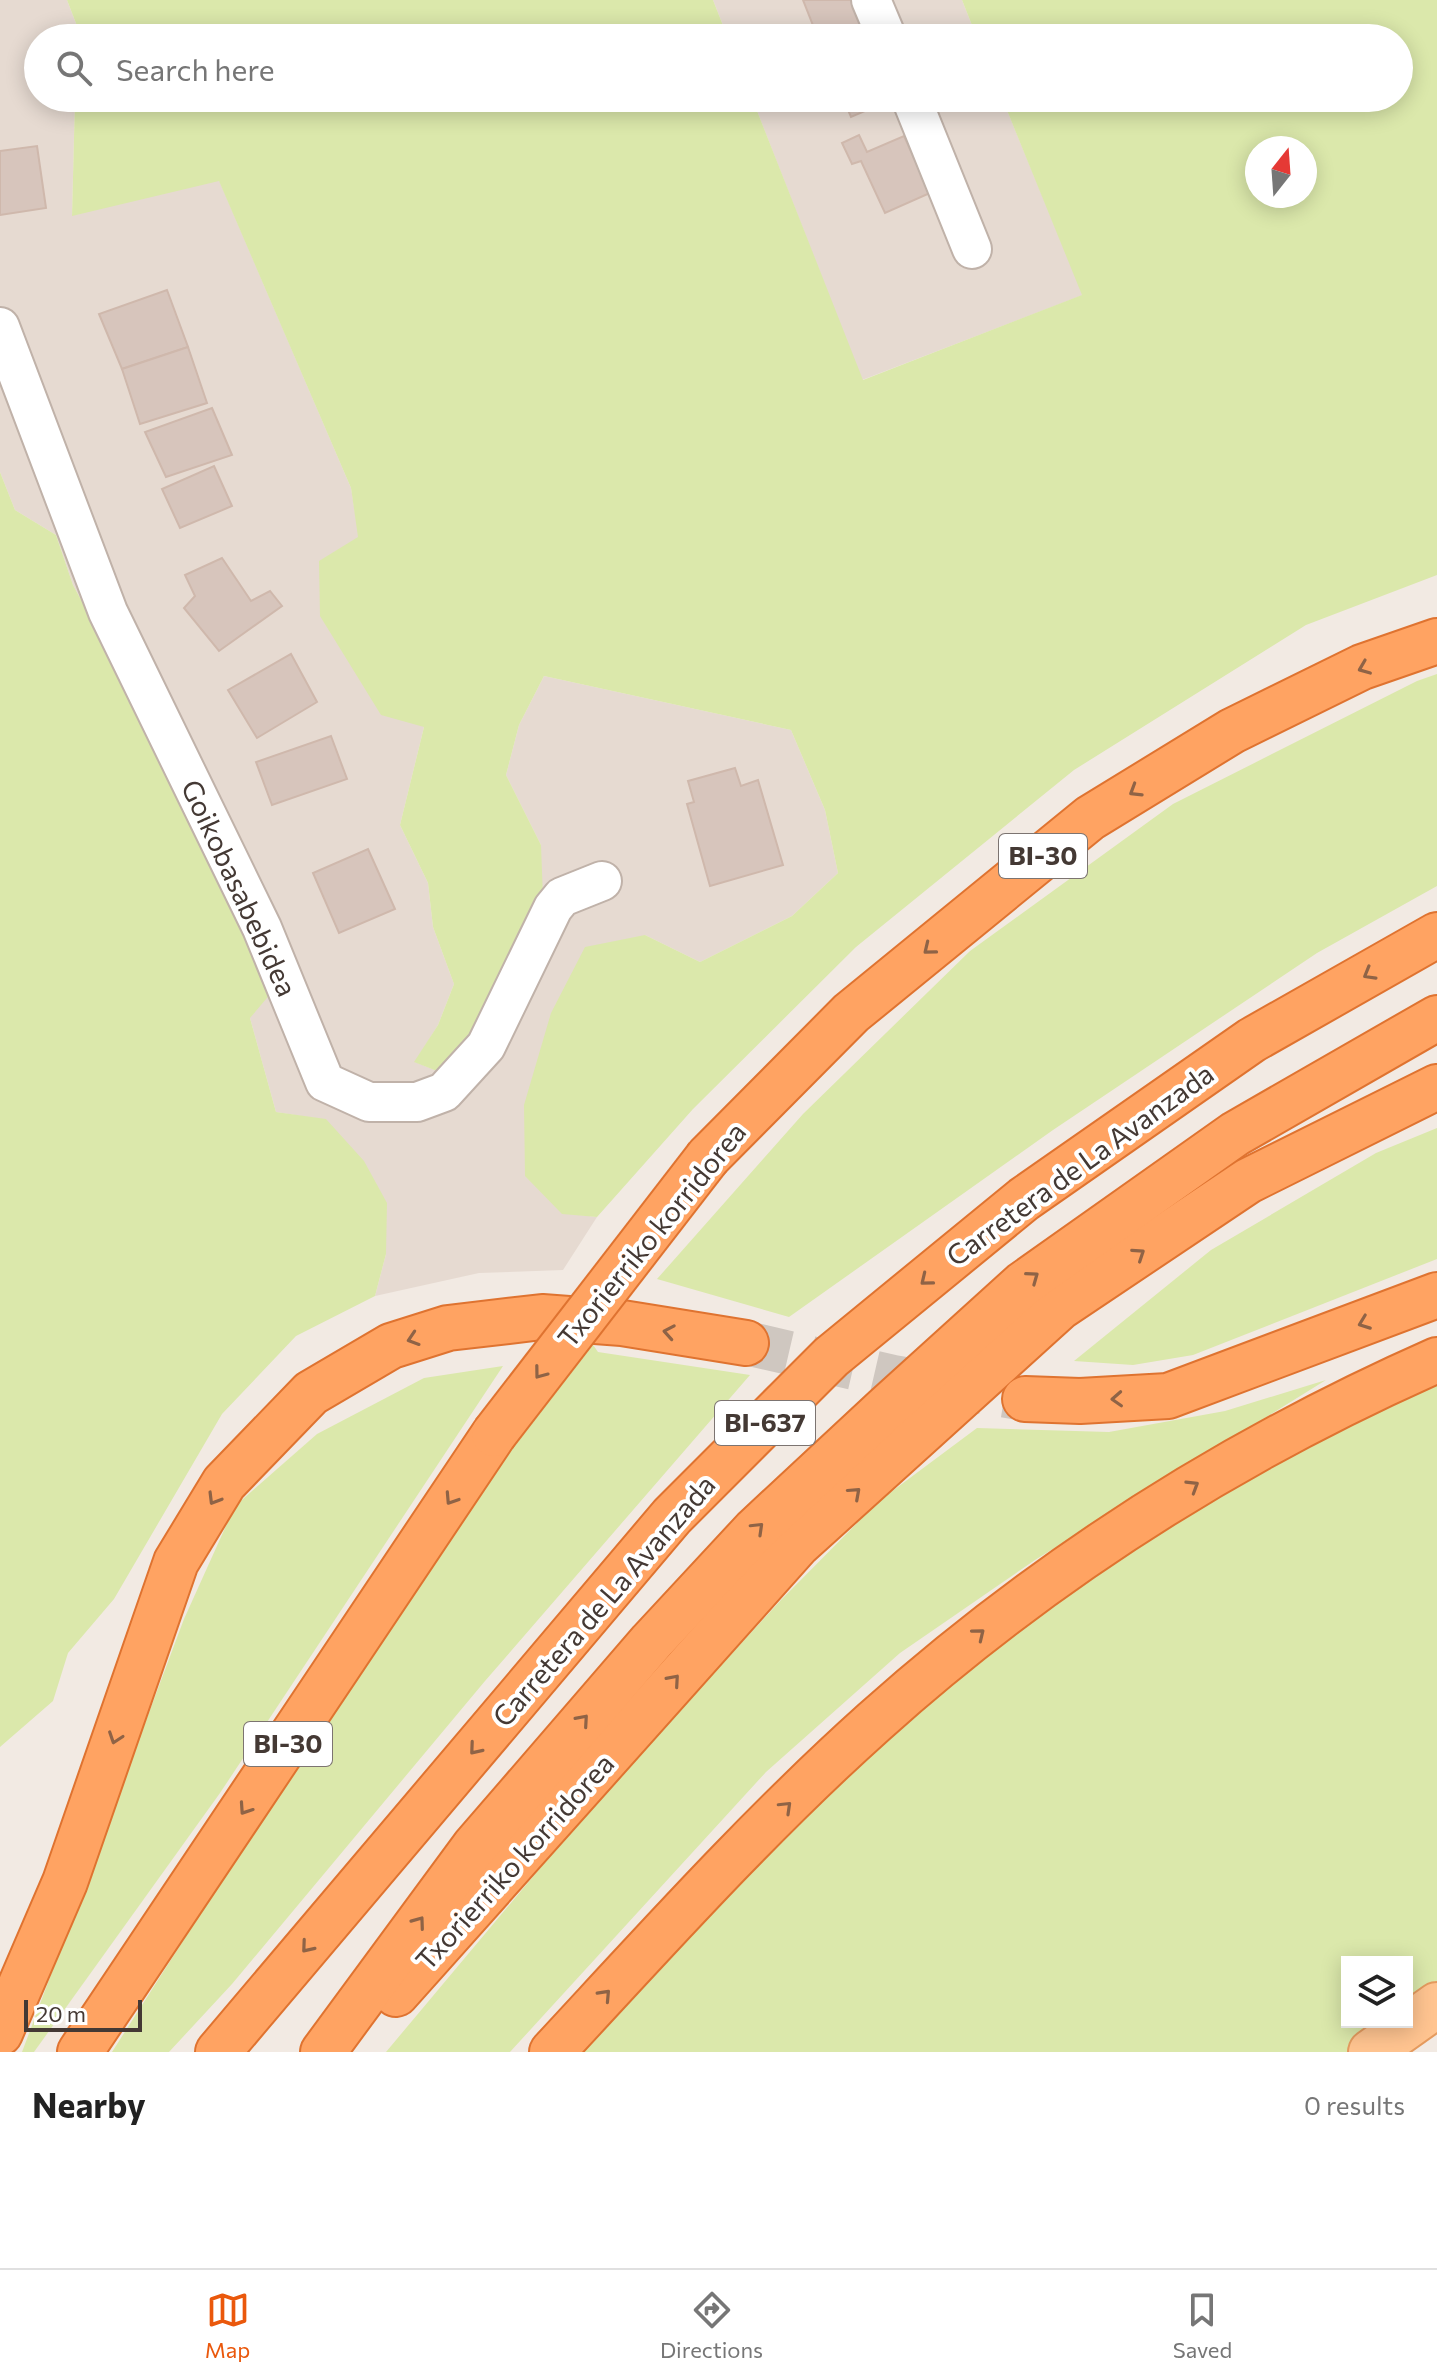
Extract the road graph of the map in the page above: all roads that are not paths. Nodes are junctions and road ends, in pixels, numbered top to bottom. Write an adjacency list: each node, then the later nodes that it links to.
1 (871, 0): 2 (street)
2 (881, 24)
3 (917, 112): 4 (street)
4 (972, 249)
5 (0, 327): 7 (street, Goikobasabebidea)
6 (1437, 641): 19 (highway, Txorierriko korridorea / BI-30, one-way to 19, bridge)
7 (602, 881)
8 (1437, 935): 20 (highway, Carretera de La Avanzada / BI-637, one-way to 20)
9 (1437, 1018): 21 (highway, BI-637, one-way to 9)
10 (1437, 1087): 12 (highway, Txorierriko korridorea)
11 (1437, 1097): 12 (highway)
12 (1388, 1111): 22 (highway, Txorierriko korridorea, one-way to 12)
13 (1437, 1295): 16 (highway, one-way to 16)
14 (746, 1343): 18 (highway, one-way to 18)
15 (1437, 1360): 23 (highway, one-way to 15)
16 (1025, 1399)
17 (1437, 2005): 24 (main road)
18 (0, 2033)
19 (80, 2052)
20 (218, 2052)
21 (323, 2052)
22 (343, 2052)
23 (552, 2052)
24 (1371, 2052)

